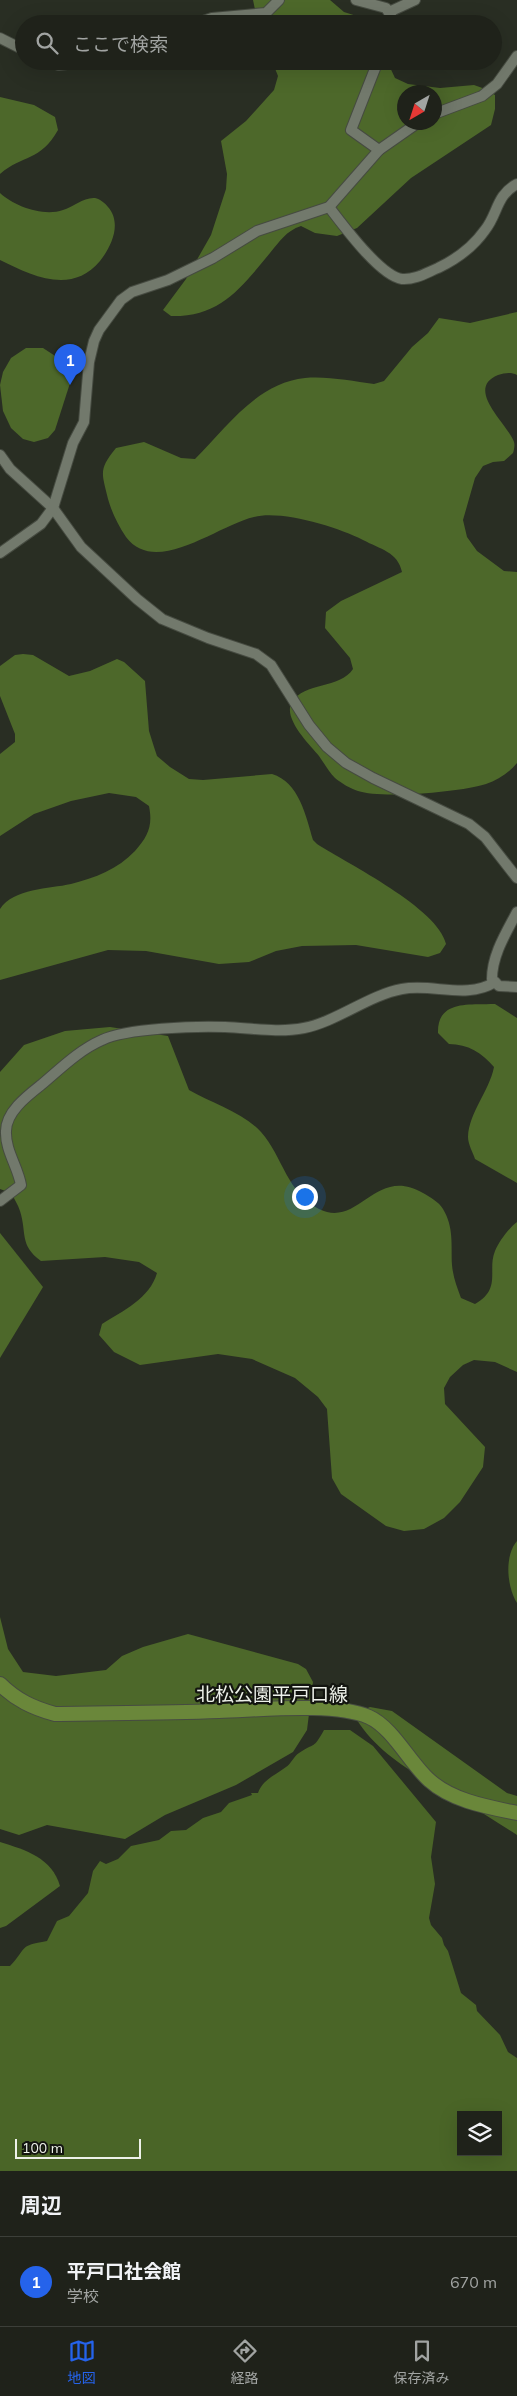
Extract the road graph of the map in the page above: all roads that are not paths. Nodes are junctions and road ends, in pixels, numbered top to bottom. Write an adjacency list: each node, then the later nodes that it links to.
1 (279, 0): 5 (street)
2 (356, 0): 4 (street)
3 (414, 0): 4 (street)
4 (392, 7)
5 (244, 15)
6 (0, 38): 7 (street)
7 (15, 46)
8 (517, 56): 10 (street)
9 (374, 70): 12 (street)
10 (442, 111)
11 (408, 130): 12 (street)
12 (379, 150): 14 (street)
13 (517, 184): 14 (street)
14 (328, 207): 16 (street)
15 (0, 455): 16 (street)
16 (53, 508): 17 (street); 18 (street)
17 (0, 554)
18 (517, 878)
19 (517, 912): 20 (street)
20 (495, 982): 21 (street); 22 (street)
21 (517, 987)
22 (0, 1201)
23 (0, 1684): 24 (main road, 北松公園平戸口線)
24 (517, 1813)

